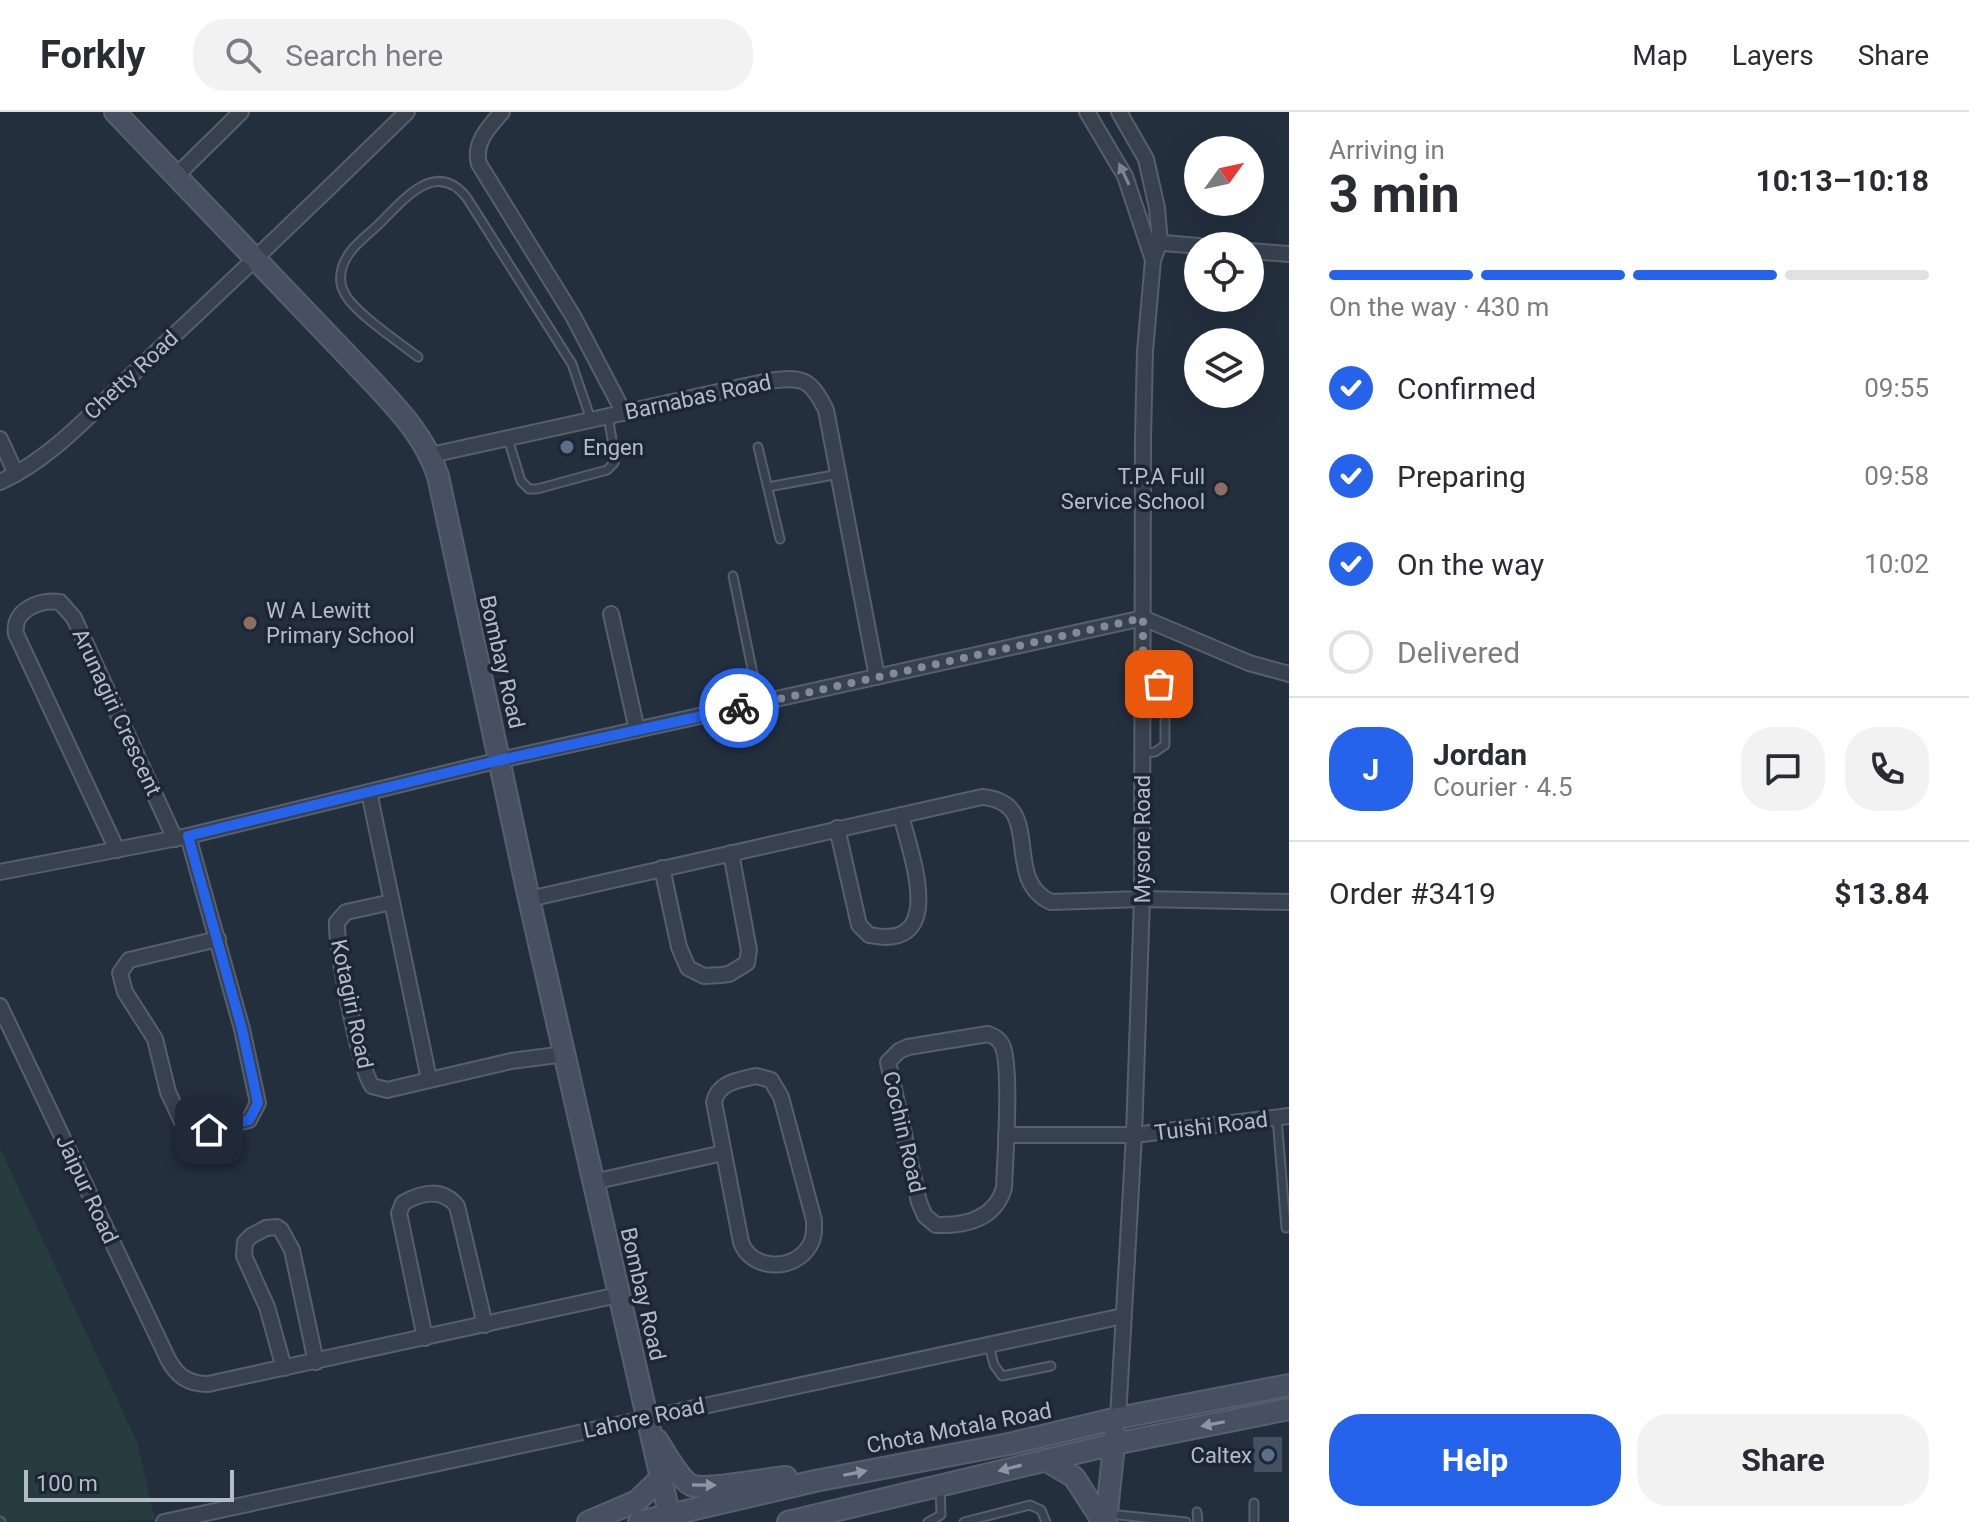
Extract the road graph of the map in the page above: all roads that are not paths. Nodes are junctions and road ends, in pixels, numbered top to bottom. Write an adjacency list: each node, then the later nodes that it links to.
1 (115, 112): 7 (street, Bombay Road)
2 (241, 112): 7 (street)
3 (407, 112): 12 (street, Chetty Road)
4 (502, 112): 14 (street)
5 (1087, 112): 8 (street, one-way to 5)
6 (1119, 112): 8 (street, Mysore Road)
7 (177, 175): 12 (street, Bombay Road)
8 (1153, 242): 9 (street); 28 (street, Mysore Road)
9 (1184, 245)
10 (1264, 252): 11 (street)
11 (1289, 254)
12 (256, 260): 20 (street, Bombay Road); 21 (street, Chetty Road)
13 (418, 357): 16 (lane)
14 (624, 413): 15 (street, Barnabas Road); 22 (street, Barnabas Road)
15 (608, 416): 16 (street, Barnabas Road); 17 (lane)
16 (591, 420): 17 (street, Barnabas Road)
17 (508, 438): 20 (street, Barnabas Road)
18 (0, 439): 21 (street)
19 (758, 447): 24 (lane)
20 (431, 455): 35 (street, Bombay Road)
21 (16, 474): 23 (street, Chetty Road)
22 (839, 474): 24 (lane); 30 (street, Barnabas Road)
23 (0, 482)
24 (768, 487): 25 (lane)
25 (780, 539)
26 (733, 576): 32 (lane)
27 (611, 614): 33 (street)
28 (1143, 618): 29 (street); 30 (street); 31 (street, Mysore Road)
29 (1289, 674)
30 (877, 677): 32 (street)
31 (1143, 679): 34 (street, Mysore Road); 34 (lane)
32 (759, 703): 33 (street)
33 (637, 730): 35 (street)
34 (1142, 753): 45 (street, Mysore Road)
35 (500, 760): 36 (street); 44 (street, Bombay Road)
36 (369, 792): 39 (street); 46 (street)
37 (901, 815): 38 (street); 38 (street); 45 (street)
38 (837, 828): 41 (street)
39 (182, 837): 40 (street); 40 (street, Arunagiri Crescent); 48 (street)
40 (117, 850): 43 (street)
41 (731, 853): 42 (street); 42 (street)
42 (662, 868): 44 (street)
43 (0, 872)
44 (529, 899): 50 (street, Bombay Road)
45 (1142, 899): 47 (street); 54 (street, Mysore Road)
46 (392, 902): 51 (street); 51 (street, Kotagiri Road)
47 (1289, 902)
48 (218, 939): 48 (street)
49 (0, 1006): 65 (street, Jaipur Road)
50 (565, 1054): 51 (street, Kotagiri Road); 56 (street, Bombay Road)
51 (429, 1079)
52 (1283, 1117): 54 (street, Tuishi Road); 57 (lane)
53 (1006, 1135): 53 (street, Cochin Road); 54 (street)
54 (1134, 1135): 59 (street, Mysore Road)
55 (723, 1153): 55 (street); 56 (street)
56 (593, 1182): 58 (street, Bombay Road)
57 (1286, 1228)
58 (618, 1295): 60 (street); 69 (street, Bombay Road)
59 (1123, 1316): 62 (street, Lahore Road); 68 (street, Mysore Road)
60 (485, 1325): 61 (street); 61 (street)
61 (425, 1338): 63 (street)
62 (989, 1345): 64 (lane); 69 (street, Lahore Road)
63 (316, 1362): 65 (street); 65 (street)
64 (1051, 1366)
65 (284, 1368)
66 (1289, 1385): 68 (street, Chota Motala Road)
67 (1289, 1409): 70 (street, one-way to 70)
68 (1118, 1418): 70 (street); 73 (street, Chota Motala Road, one-way to 68)
69 (650, 1426): 72 (street, Bombay Road); 73 (street, one-way to 73); 79 (street, Lahore Road)
70 (1114, 1444): 71 (street); 78 (street)
71 (1045, 1460): 74 (street, one-way to 74); 78 (street)
72 (661, 1478): 77 (street, Bombay Road); 80 (street)
73 (815, 1481): 77 (street, Chota Motala Road)
74 (940, 1485): 82 (street); 83 (lane)
75 (1254, 1503): 88 (lane)
76 (1197, 1512): 87 (lane)
77 (670, 1518): 81 (street, Chota Motala Road)
78 (1105, 1519): 86 (lane)
79 (164, 1522)
80 (588, 1522)
81 (639, 1522)
82 (788, 1522)
83 (928, 1522)
84 (964, 1522): 85 (lane)
85 (1046, 1522)
86 (1186, 1522)
87 (1198, 1522)
88 (1254, 1522)

